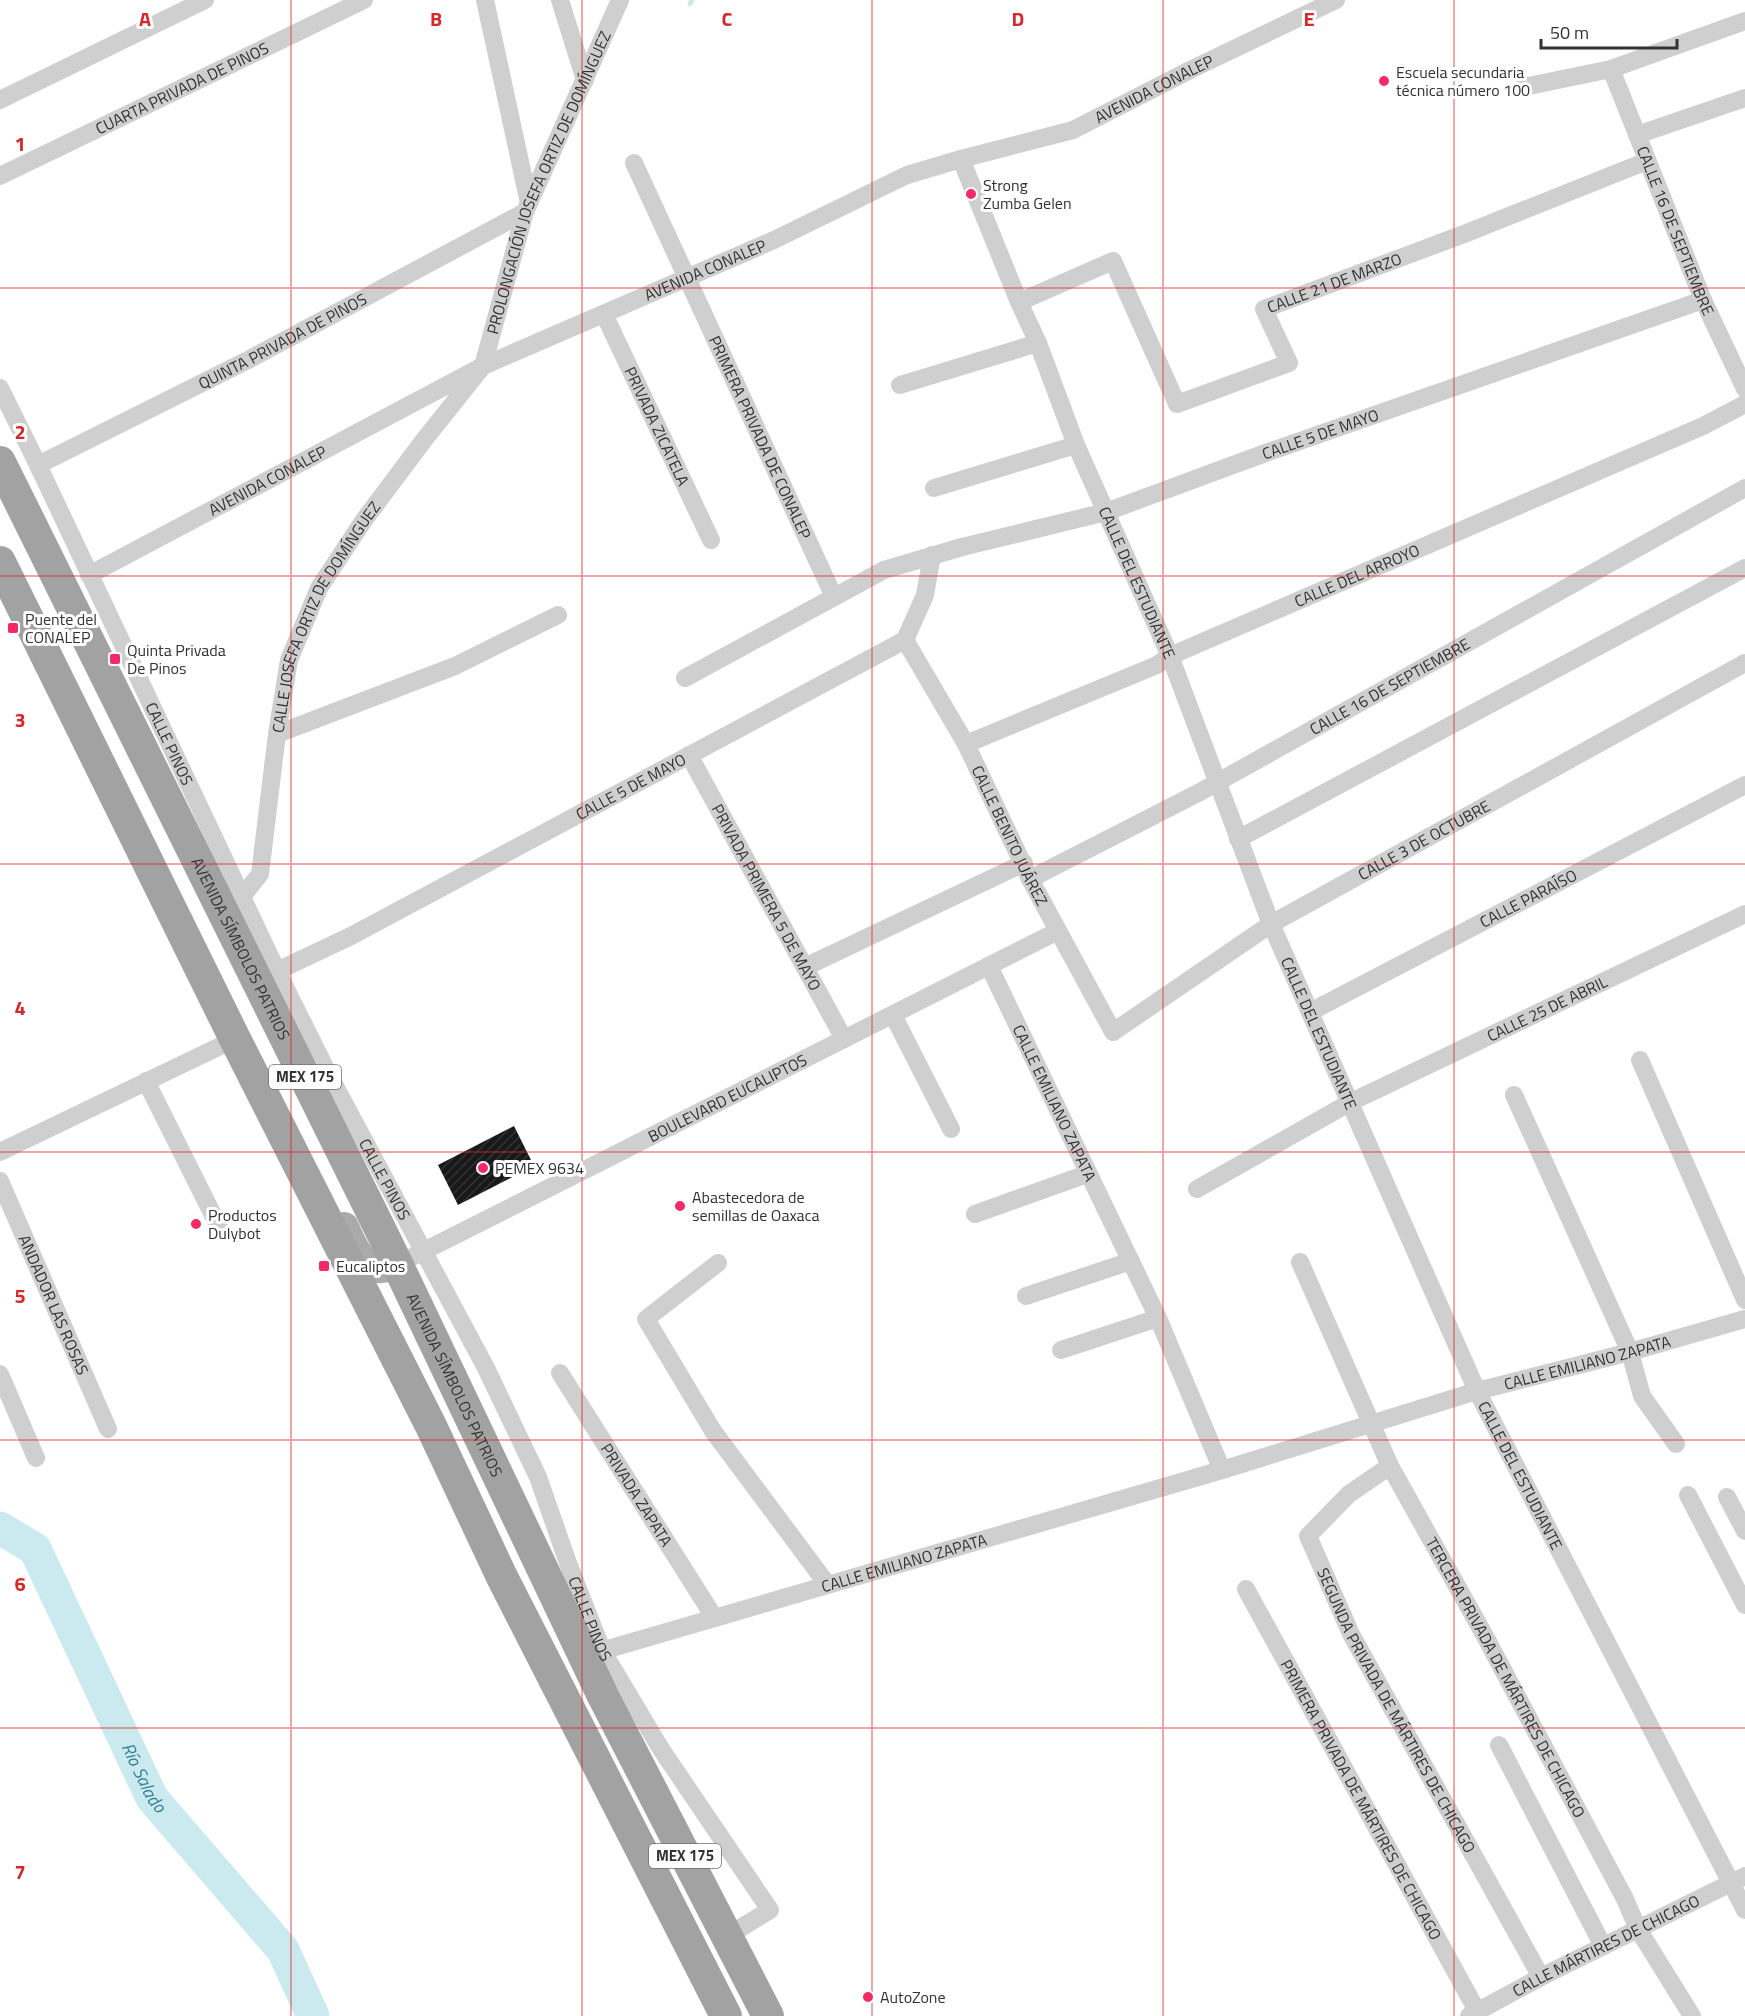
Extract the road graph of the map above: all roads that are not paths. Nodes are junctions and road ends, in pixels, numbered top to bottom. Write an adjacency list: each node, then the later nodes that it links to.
1 (205, 0): 12 (street)
2 (364, 0): 17 (street, CUARTA PRIVADA DE PINOS)
3 (485, 0): 18 (street)
4 (560, 0): 9 (street)
5 (620, 0): 9 (street, PROLONGACIÓN JOSEFA ORTIZ DE DOMÍNGUEZ)
6 (1336, 0): 14 (street, AVENIDA CONALEP)
7 (1745, 21): 8 (street)
8 (1611, 69): 10 (street); 13 (street, CALLE 16 DE SEPTIEMBRE)
9 (585, 80): 18 (street, PROLONGACIÓN JOSEFA ORTIZ DE DOMÍNGUEZ)
10 (1524, 87)
11 (1745, 98): 13 (street)
12 (0, 100)
13 (1637, 135): 15 (street, CALLE 16 DE SEPTIEMBRE)
14 (961, 159): 19 (street, AVENIDA CONALEP); 21 (street, CALLE DEL ESTUDIANTE)
15 (1647, 161): 20 (street, CALLE 16 DE SEPTIEMBRE); 21 (street, CALLE 21 DE MARZO)
16 (634, 163): 19 (street, PRIMERA PRIVADA DE CONALEP)
17 (0, 176)
18 (527, 208): 24 (street, PROLONGACIÓN JOSEFA ORTIZ DE DOMÍNGUEZ); 31 (street, QUINTA PRIVADA DE PINOS)
19 (687, 277): 22 (street, AVENIDA CONALEP); 40 (street, PRIMERA PRIVADA DE CONALEP)
20 (1703, 300): 25 (street, CALLE 16 DE SEPTIEMBRE); 34 (street, CALLE 5 DE MAYO)
21 (1019, 302): 23 (street, CALLE DEL ESTUDIANTE)
22 (603, 314): 24 (street, AVENIDA CONALEP); 35 (street, PRIVADA ZICATELA)
23 (1038, 343): 26 (street); 29 (street, CALLE DEL ESTUDIANTE)
24 (483, 366): 39 (street, AVENIDA CONALEP); 47 (street, CALLE JOSEFA ORTIZ DE DOMÍNGUEZ)
25 (1744, 382)
26 (900, 385)
27 (0, 388): 31 (street, CALLE PINOS)
28 (1745, 404): 43 (street, CALLE DEL ARROYO)
29 (1076, 446): 32 (street); 34 (street, CALLE DEL ESTUDIANTE)
30 (0, 462): 46 (highway, AVENIDA SÍMBOLOS PATRIOS / MEX 175)
31 (38, 465): 39 (street, CALLE PINOS)
32 (934, 488)
33 (1745, 488): 50 (street, CALLE 16 DE SEPTIEMBRE)
34 (1106, 512): 36 (street, CALLE 5 DE MAYO); 43 (street, CALLE DEL ESTUDIANTE)
35 (711, 540)
36 (932, 555): 40 (street, CALLE 5 DE MAYO); 42 (street)
37 (1745, 568): 52 (street)
38 (3, 574): 64 (highway, MEX 175)
39 (89, 575): 46 (street, CALLE PINOS)
40 (834, 597): 45 (street, CALLE 5 DE MAYO)
41 (558, 615): 47 (street)
42 (905, 640): 48 (street, CALLE BENITO JUÁREZ); 49 (street, CALLE 5 DE MAYO)
43 (1170, 656): 48 (street, CALLE DEL ARROYO); 50 (street, CALLE DEL ESTUDIANTE)
44 (1745, 663): 56 (street, CALLE 3 DE OCTUBRE)
45 (686, 678)
46 (123, 679): 54 (street, CALLE PINOS); 78 (highway, AVENIDA SÍMBOLOS PATRIOS / MEX 175)
47 (277, 734): 54 (street, CALLE JOSEFA ORTIZ DE DOMÍNGUEZ)
48 (966, 744): 53 (street, CALLE BENITO JUÁREZ)
49 (688, 755): 59 (street, PRIVADA PRIMERA 5 DE MAYO); 60 (street, CALLE 5 DE MAYO)
50 (1218, 782): 52 (street, CALLE DEL ESTUDIANTE); 53 (street, CALLE 16 DE SEPTIEMBRE)
51 (1745, 785): 61 (street, CALLE PARAÍSO)
52 (1238, 839): 56 (street, CALLE DEL ESTUDIANTE)
53 (1027, 871): 57 (street, CALLE BENITO JUÁREZ); 59 (street, CALLE 16 DE SEPTIEMBRE)
54 (241, 898): 60 (street, CALLE PINOS)
55 (1745, 914): 69 (street, CALLE 25 DE ABRIL)
56 (1271, 924): 61 (street, CALLE DEL ESTUDIANTE); 63 (street, CALLE 3 DE OCTUBRE)
57 (1058, 931): 58 (street, BOULEVARD EUCALIPTOS); 63 (street, CALLE BENITO JUÁREZ)
58 (989, 966): 62 (street, BOULEVARD EUCALIPTOS); 73 (street, CALLE EMILIANO ZAPATA)
59 (805, 968): 65 (street, PRIVADA PRIMERA 5 DE MAYO)
60 (277, 972): 78 (street, CALLE PINOS)
61 (1310, 1012): 69 (street, CALLE DEL ESTUDIANTE)
62 (893, 1015): 65 (street, BOULEVARD EUCALIPTOS); 70 (street)
63 (1113, 1032)
64 (235, 1039): 67 (street); 72 (highway, MEX 175)
65 (844, 1039): 78 (street, BOULEVARD EUCALIPTOS)
66 (1640, 1060): 83 (street)
67 (146, 1081): 71 (street); 77 (street)
68 (1514, 1095): 87 (street)
69 (1350, 1102): 75 (street, CALLE 25 DE ABRIL); 90 (street, CALLE DEL ESTUDIANTE)
70 (951, 1129)
71 (0, 1152)
72 (299, 1167): 78 (main road); 113 (highway, MEX 175)
73 (1087, 1174): 76 (street); 79 (street, CALLE EMILIANO ZAPATA)
74 (0, 1181): 92 (street, ANDADOR LAS ROSAS)
75 (1197, 1189)
76 (975, 1214)
77 (220, 1229)
78 (410, 1258): 104 (highway, AVENIDA SÍMBOLOS PATRIOS / MEX 175)
79 (1131, 1261): 82 (street); 84 (street, CALLE EMILIANO ZAPATA)
80 (1300, 1262): 91 (street, TERCERA PRIVADA DE MÁRTIRES DE CHICAGO)
81 (718, 1263): 100 (street)
82 (1026, 1296)
83 (1745, 1300)
84 (1158, 1318): 86 (street); 96 (street, CALLE EMILIANO ZAPATA)
85 (1745, 1319): 87 (street, CALLE EMILIANO ZAPATA)
86 (1061, 1350)
87 (1630, 1352): 90 (street, CALLE EMILIANO ZAPATA); 93 (street)
88 (560, 1373): 103 (street, PRIVADA ZAPATA)
89 (0, 1374): 94 (street)
90 (1477, 1391): 91 (street, CALLE EMILIANO ZAPATA); 106 (street, CALLE DEL ESTUDIANTE)
91 (1371, 1424): 95 (street, TERCERA PRIVADA DE MÁRTIRES DE CHICAGO); 96 (street, CALLE EMILIANO ZAPATA)
92 (108, 1429)
93 (1676, 1444)
94 (36, 1458)
95 (1390, 1466): 108 (street, TERCERA PRIVADA DE MÁRTIRES DE CHICAGO); 111 (street, SEGUNDA PRIVADA DE MÁRTIRES DE CHICAGO)
96 (1222, 1470): 100 (street, CALLE EMILIANO ZAPATA)
97 (1688, 1495): 102 (street)
98 (1727, 1497): 99 (street)
99 (1745, 1531)
100 (827, 1584): 103 (street, CALLE EMILIANO ZAPATA)
101 (1246, 1589): 112 (street, PRIMERA PRIVADA DE MÁRTIRES DE CHICAGO)
102 (1745, 1605)
103 (714, 1617): 104 (street, CALLE EMILIANO ZAPATA)
104 (593, 1653): 109 (highway, AVENIDA SÍMBOLOS PATRIOS / MEX 175); 109 (street, CALLE PINOS)
105 (1498, 1745): 110 (street)
106 (1738, 1880): 107 (street, CALLE DEL ESTUDIANTE); 108 (street, CALLE MÁRTIRES DE CHICAGO)
107 (1745, 1910)
108 (1638, 1929): 110 (street, CALLE MÁRTIRES DE CHICAGO); 115 (street, TERCERA PRIVADA DE MÁRTIRES DE CHICAGO)
109 (726, 1937): 114 (highway, AVENIDA SÍMBOLOS PATRIOS / MEX 175)
110 (1604, 1946): 111 (street, CALLE MÁRTIRES DE CHICAGO)
111 (1541, 1977): 112 (street, CALLE MÁRTIRES DE CHICAGO)
112 (1473, 2013)
113 (726, 2016)
114 (768, 2016)
115 (1692, 2016)

